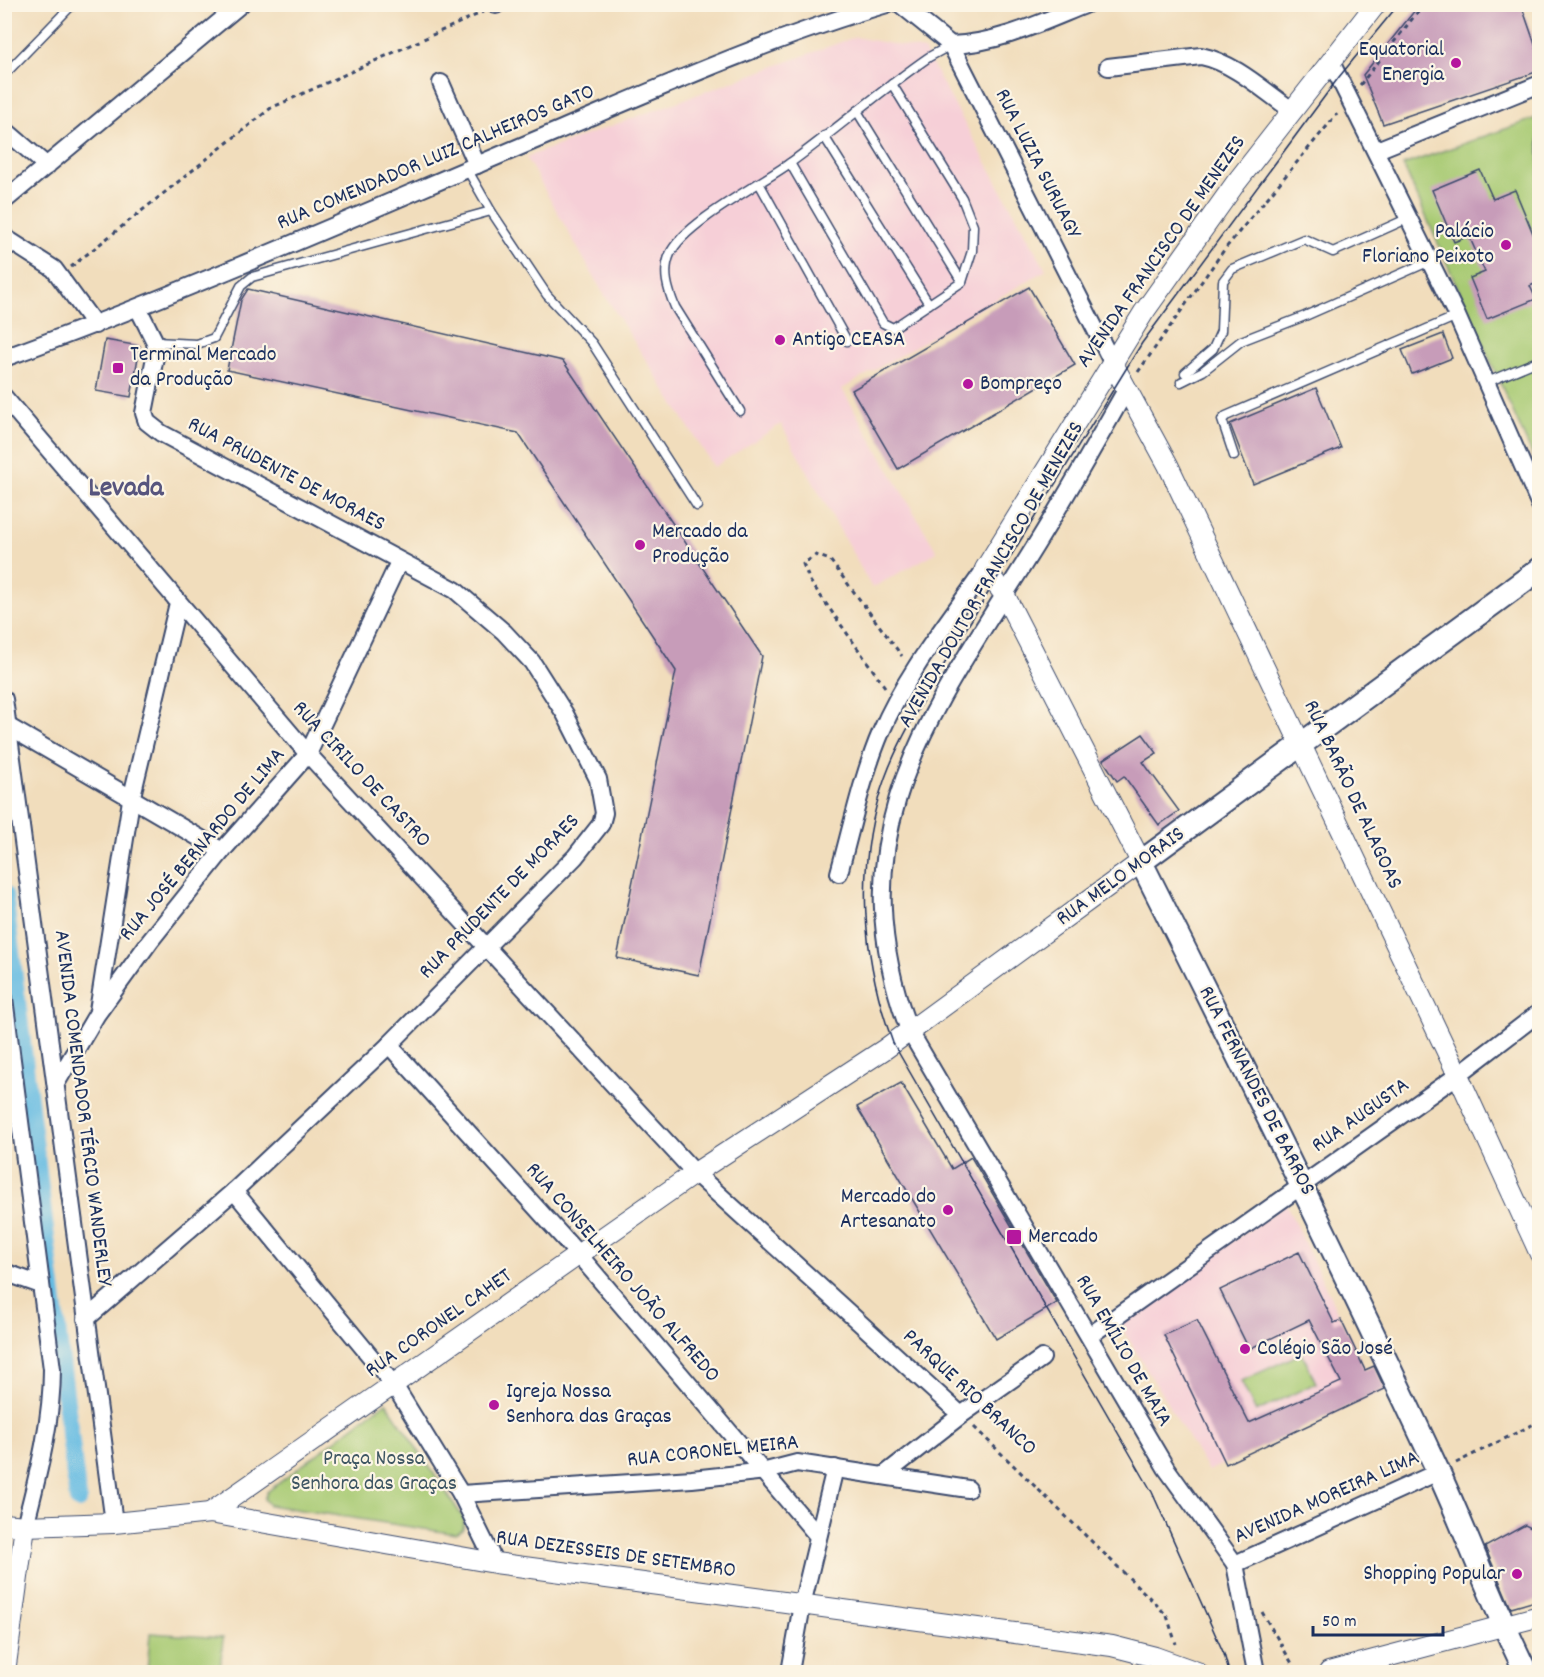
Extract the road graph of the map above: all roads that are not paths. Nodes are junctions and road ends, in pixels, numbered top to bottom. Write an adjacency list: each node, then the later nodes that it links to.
1 (73, 4): 10 (lane)
2 (241, 4): 22 (street)
3 (887, 4): 23 (street, RUA COMENDADOR LUIZ CALHEIROS GATO)
4 (900, 4): 7 (street, RUA LUZIA SURUAGY)
5 (1087, 4): 7 (street)
6 (1376, 4): 8 (street, AVENIDA FRANCISCO DE MENEZES)
7 (951, 45): 12 (lane); 39 (street, RUA LUZIA SURUAGY)
8 (1331, 62): 15 (street, AVENIDA FRANCISCO DE MENEZES); 20 (street)
9 (1108, 67): 15 (street)
10 (4, 75)
11 (441, 83): 23 (street)
12 (892, 84): 14 (lane); 30 (lane)
13 (1539, 84): 20 (street)
14 (857, 111): 17 (lane); 30 (lane)
15 (1293, 111): 39 (street, AVENIDA FRANCISCO DE MENEZES)
16 (4, 129): 22 (street)
17 (824, 136): 21 (lane); 31 (lane)
18 (1539, 143): 19 (lane)
19 (1539, 155)
20 (1380, 157): 27 (street)
21 (790, 163): 24 (lane); 31 (lane)
22 (47, 166): 25 (street)
23 (472, 167): 26 (lane); 32 (street, RUA COMENDADOR LUIZ CALHEIROS GATO)
24 (759, 183): 35 (lane); 45 (lane)
25 (4, 201)
26 (491, 211): 36 (lane); 48 (lane)
27 (1409, 218): 29 (street); 40 (lane)
28 (4, 237): 34 (street)
29 (1430, 261): 33 (street); 41 (lane)
30 (962, 282): 31 (lane)
31 (928, 304)
32 (138, 308): 34 (street, RUA COMENDADOR LUIZ CALHEIROS GATO); 36 (street)
33 (1457, 316): 42 (street); 46 (lane)
34 (95, 325): 37 (street, RUA COMENDADOR LUIZ CALHEIROS GATO)
35 (847, 341)
36 (155, 342): 49 (street, RUA PRUDENTE DE MORAES)
37 (4, 358)
38 (1539, 360): 42 (lane)
39 (1112, 362): 43 (street, RUA BARÃO DE ALAGOAS); 50 (street, AVENIDA FRANCISCO DE MENEZES)
40 (1185, 373)
41 (1181, 382)
42 (1484, 383): 47 (street)
43 (1126, 390): 52 (street, AVENIDA DOUTOR FRANCISCO DE MENEZES); 56 (street, RUA BARÃO DE ALAGOAS)
44 (4, 397): 53 (street, RUA CIRILO DE CASTRO)
45 (740, 411)
46 (1234, 456)
47 (1539, 505)
48 (697, 506)
49 (399, 562): 57 (street, RUA JOSÉ BERNARDO DE LIMA); 62 (street, RUA PRUDENTE DE MORAES)
50 (985, 569): 52 (street, RUA FERNANDES DE BARROS); 61 (street)
51 (1539, 569): 56 (main road, RUA MELO MORAIS)
52 (1004, 594): 60 (street, RUA FERNANDES DE BARROS); 66 (street, AVENIDA DOUTOR FRANCISCO DE MENEZES)
53 (178, 603): 57 (street, RUA CIRILO DE CASTRO); 58 (street)
54 (4, 699): 55 (street, AVENIDA COMENDADOR TÉRCIO WANDERLEY)
55 (9, 727): 58 (street); 69 (street, AVENIDA COMENDADOR TÉRCIO WANDERLEY)
56 (1302, 746): 60 (main road, RUA MELO MORAIS); 68 (street, RUA BARÃO DE ALAGOAS)
57 (308, 754): 59 (street, RUA JOSÉ BERNARDO DE LIMA); 62 (street, RUA CIRILO DE CASTRO)
58 (131, 800): 59 (street); 65 (street)
59 (222, 851): 65 (street, RUA JOSÉ BERNARDO DE LIMA)
60 (1141, 862): 66 (street, RUA MELO MORAIS); 71 (main road, RUA FERNANDES DE BARROS)
61 (839, 873)
62 (489, 946): 67 (street, RUA PRUDENTE DE MORAES); 70 (street, RUA CIRILO DE CASTRO)
63 (4, 998): 76 (street)
64 (1539, 1012): 68 (street, RUA AUGUSTA)
65 (97, 1014): 69 (street, RUA JOSÉ BERNARDO DE LIMA)
66 (909, 1030): 70 (street, RUA MELO MORAIS); 78 (street, RUA EMÍLIO DE MAIA)
67 (389, 1045): 72 (street, RUA PRUDENTE DE MORAES); 74 (street, RUA CONSELHEIRO JOÃO ALFREDO)
68 (1458, 1075): 71 (street, RUA AUGUSTA); 73 (street, RUA BARÃO DE ALAGOAS)
69 (57, 1082): 77 (street, AVENIDA COMENDADOR TÉRCIO WANDERLEY)
70 (695, 1173): 74 (street, RUA CORONEL CAHET); 81 (street, PARQUE RIO BRANCO)
71 (1302, 1184): 78 (street, RUA AUGUSTA); 84 (main road, RUA FERNANDES DE BARROS)
72 (234, 1191): 77 (street, RUA PRUDENTE DE MORAES); 80 (street)
73 (1539, 1254)
74 (579, 1255): 80 (street, RUA CORONEL CAHET); 83 (street, RUA CONSELHEIRO JOÃO ALFREDO)
75 (4, 1272): 76 (street)
76 (41, 1285): 90 (street)
77 (86, 1319): 89 (street, AVENIDA COMENDADOR TÉRCIO WANDERLEY)
78 (1089, 1336): 93 (street, RUA EMÍLIO DE MAIA)
79 (1042, 1358): 81 (street)
80 (394, 1385): 87 (street); 88 (street, RUA CORONEL CAHET)
81 (961, 1415): 85 (street)
82 (835, 1468): 83 (street, RUA CORONEL MEIRA); 85 (street, RUA CORONEL MEIRA); 91 (street)
83 (766, 1472): 87 (street, RUA CORONEL MEIRA); 91 (street, RUA CONSELHEIRO JOÃO ALFREDO)
84 (1438, 1472): 93 (street, AVENIDA MOREIRA LIMA); 96 (main road, RUA FERNANDES DE BARROS)
85 (883, 1476): 86 (street, RUA CORONEL MEIRA)
86 (968, 1489)
87 (461, 1494): 92 (street)
88 (210, 1513): 89 (street, RUA DEZESSEIS DE SETEMBRO); 92 (street, RUA DEZESSEIS DE SETEMBRO)
89 (114, 1523): 90 (street, RUA DEZESSEIS DE SETEMBRO)
90 (11, 1524): 97 (street)
91 (817, 1535): 94 (street)
92 (495, 1563): 94 (street, RUA DEZESSEIS DE SETEMBRO)
93 (1235, 1564): 101 (street, RUA EMÍLIO DE MAIA)
94 (802, 1605): 98 (street, RUA DEZESSEIS DE SETEMBRO); 100 (street)
95 (1539, 1616): 96 (street)
96 (1503, 1626): 102 (street); 103 (main road, RUA FERNANDES DE BARROS)
97 (7, 1650): 99 (street)
98 (1190, 1669)
99 (5, 1672)
100 (790, 1672)
101 (1256, 1672)
102 (1334, 1672)
103 (1526, 1672)

